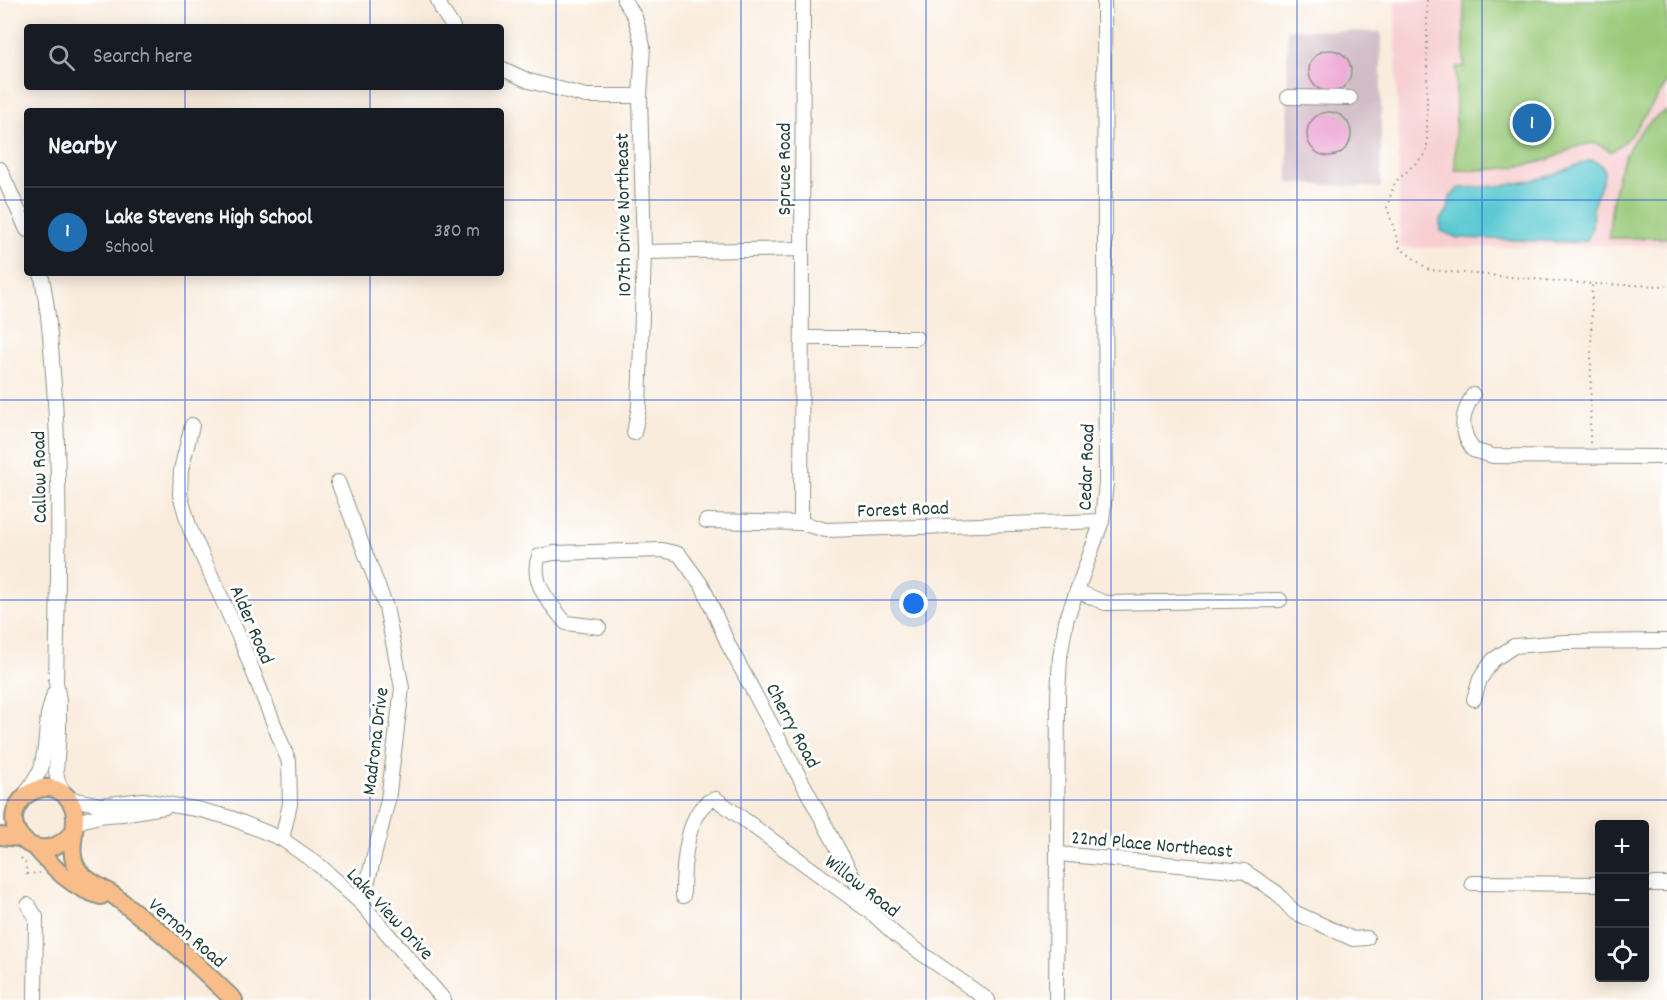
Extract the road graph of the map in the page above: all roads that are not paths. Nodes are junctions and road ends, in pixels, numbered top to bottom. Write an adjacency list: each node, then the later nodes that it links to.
1 (438, 0): 5 (street)
2 (624, 0): 7 (street, 107th Drive Northeast)
3 (803, 0): 12 (street, Spruce Road)
4 (1104, 0): 23 (street, Cedar Road)
5 (451, 24)
6 (504, 69): 7 (street)
7 (640, 96): 13 (street, 107th Drive Northeast)
8 (1288, 97): 9 (street)
9 (1350, 98)
10 (0, 169): 11 (street)
11 (24, 223)
12 (802, 249): 13 (street); 15 (street, Spruce Road)
13 (644, 252): 19 (street, 107th Drive Northeast)
14 (42, 276): 29 (street, Callow Road)
15 (803, 338): 16 (street); 24 (street, Spruce Road)
16 (916, 339)
17 (1473, 395): 20 (street)
18 (192, 425): 38 (street, Alder Road)
19 (634, 434)
20 (1667, 457)
21 (338, 482): 47 (street, Madrona Drive)
22 (706, 521): 24 (street, Forest Road)
23 (1102, 521): 24 (street, Forest Road); 25 (street, Cedar Road)
24 (801, 523)
25 (1077, 591): 26 (street); 40 (street, Cedar Road)
26 (1280, 600)
27 (599, 627): 49 (street, Cherry Road)
28 (1667, 641): 30 (street)
29 (56, 682): 31 (street, Callow Road); 32 (street, Callow Road)
30 (1474, 699)
31 (66, 796): 32 (main road); 33 (street, Lake View Drive); 35 (main road)
32 (20, 801): 34 (main road); 37 (main road)
33 (173, 806): 35 (street, Lake View Drive); 38 (street, Lake View Drive)
34 (0, 815)
35 (74, 827): 39 (main road); 45 (main road, Vernon Road)
36 (0, 836): 37 (main road)
37 (20, 838): 39 (main road)
38 (282, 839): 47 (street, Lake View Drive)
39 (36, 848): 45 (main road, Vernon Road)
40 (1058, 854): 50 (street, 22nd Place Northeast); 55 (street, Cedar Road)
41 (1472, 883): 42 (street)
42 (1595, 884)
43 (1649, 884): 44 (street)
44 (1667, 884)
45 (114, 896): 52 (main road, Vernon Road)
46 (683, 896): 49 (street, Willow Road)
47 (362, 904): 53 (street, Lake View Drive)
48 (28, 905): 51 (street)
49 (873, 914): 54 (street, Willow Road)
50 (1367, 938)
51 (35, 1000)
52 (234, 1000)
53 (444, 1000)
54 (988, 1000)
55 (1056, 1000)

